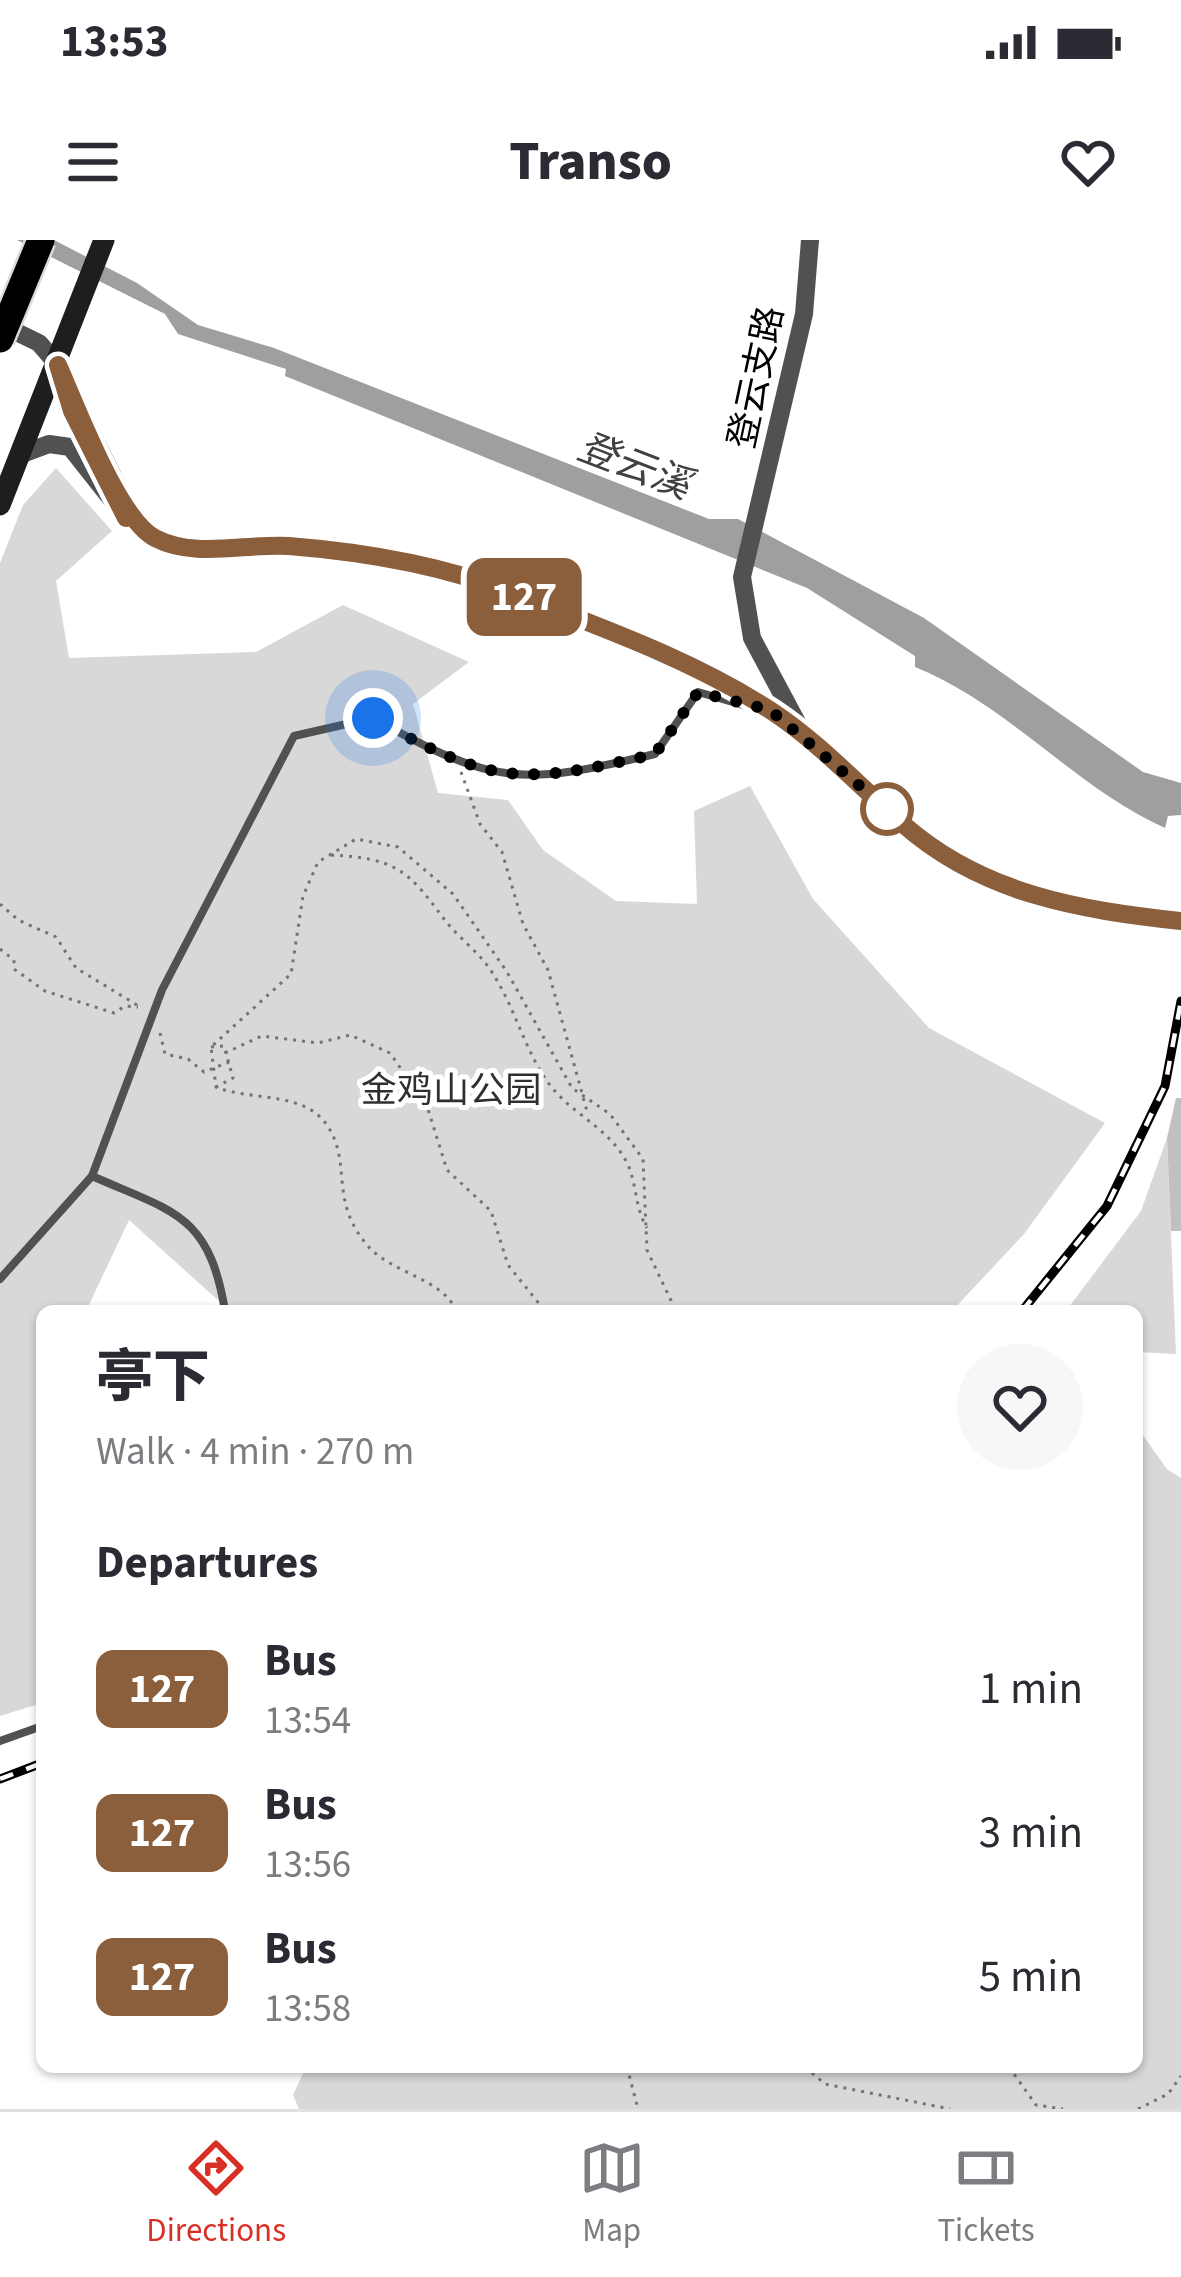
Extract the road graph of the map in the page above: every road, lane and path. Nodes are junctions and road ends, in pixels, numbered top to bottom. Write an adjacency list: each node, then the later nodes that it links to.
1 (41, 240): 5 (highway, bridge)
2 (104, 240): 6 (main road)
3 (810, 240): 12 (street, 登云支路)
4 (0, 324): 6 (street)
5 (0, 339)
6 (58, 365): 7 (main road); 9 (street); 10 (street)
7 (22, 454): 8 (main road); 9 (street)
8 (0, 505)
9 (126, 518): 10 (street)
10 (146, 532): 11 (street)
11 (770, 710): 12 (street); 13 (lane)
12 (802, 732): 16 (street)
13 (459, 763): 19 (lane); 24 (path)
14 (331, 855): 20 (path, bridge); 24 (path); 26 (path, bridge)
15 (0, 904): 18 (path)
16 (1181, 921)
17 (0, 949): 18 (path)
18 (140, 1006): 19 (path)
19 (149, 1024): 22 (path); 25 (lane)
20 (212, 1047): 21 (path); 23 (path, bridge)
21 (225, 1053): 22 (path); 30 (path)
22 (229, 1062): 23 (path)
23 (216, 1087): 29 (path, bridge)
24 (588, 1117): 26 (path)
25 (92, 1176): 27 (lane); 28 (lane)
26 (647, 1228): 31 (path, bridge)
27 (0, 1279)
28 (224, 1305)
29 (454, 1305)
30 (540, 1305)
31 (673, 1305)
32 (36, 1728): 33 (lane)
33 (0, 1741)
34 (629, 2073): 38 (path)
35 (812, 2073): 39 (path)
36 (1013, 2073): 40 (path)
37 (1181, 2076): 41 (path)
38 (638, 2109)
39 (950, 2109)
40 (1063, 2109)
41 (1138, 2109)

